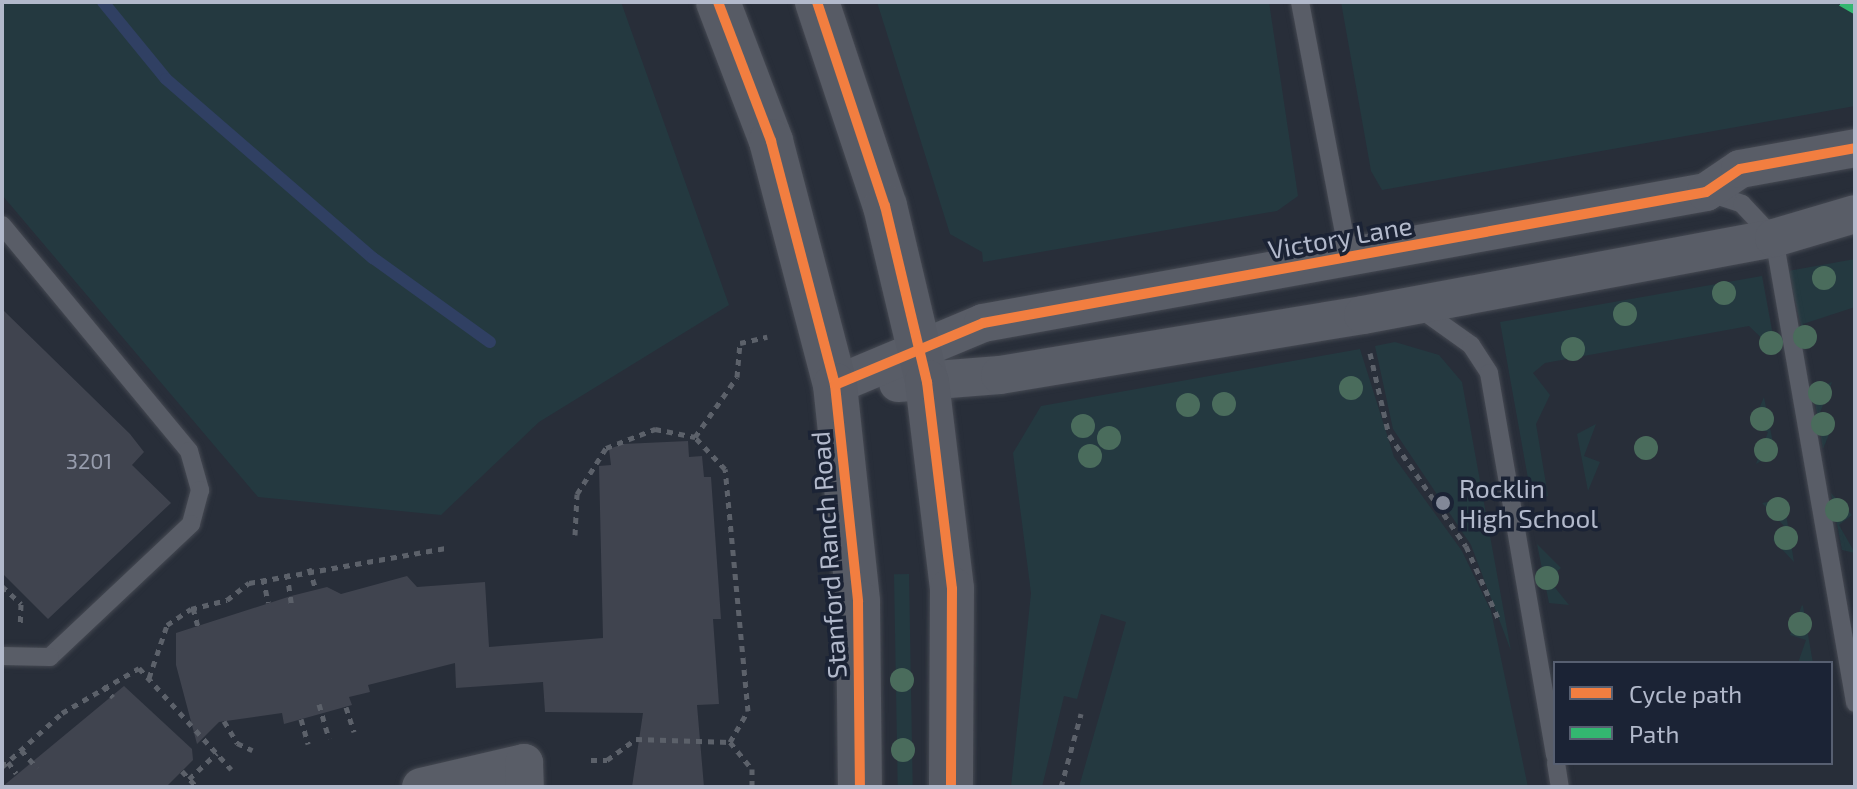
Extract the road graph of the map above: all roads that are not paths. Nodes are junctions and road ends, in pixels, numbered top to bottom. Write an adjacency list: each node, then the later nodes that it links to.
1 (718, 2): 12 (main road, Stanford Ranch Road)
2 (817, 2): 11 (main road)
3 (1300, 2): 9 (lane)
4 (1855, 148): 5 (street, Victory Lane)
5 (1706, 192): 8 (lane); 9 (street, Victory Lane)
6 (1855, 214): 8 (street, Victory Lane)
7 (2, 225): 13 (lane)
8 (1774, 238): 10 (street, Victory Lane); 14 (lane)
9 (1349, 258): 11 (street, Victory Lane)
10 (1414, 305): 11 (street, Victory Lane); 15 (lane)
11 (924, 366): 12 (street, Victory Lane); 20 (main road)
12 (835, 385): 19 (main road, Stanford Ranch Road)
13 (11, 656)
14 (1855, 703)
15 (1553, 743)
16 (1556, 765): 21 (lane)
17 (421, 787): 18 (street)
18 (525, 787)
19 (860, 787)
20 (951, 787)
21 (1560, 787)

